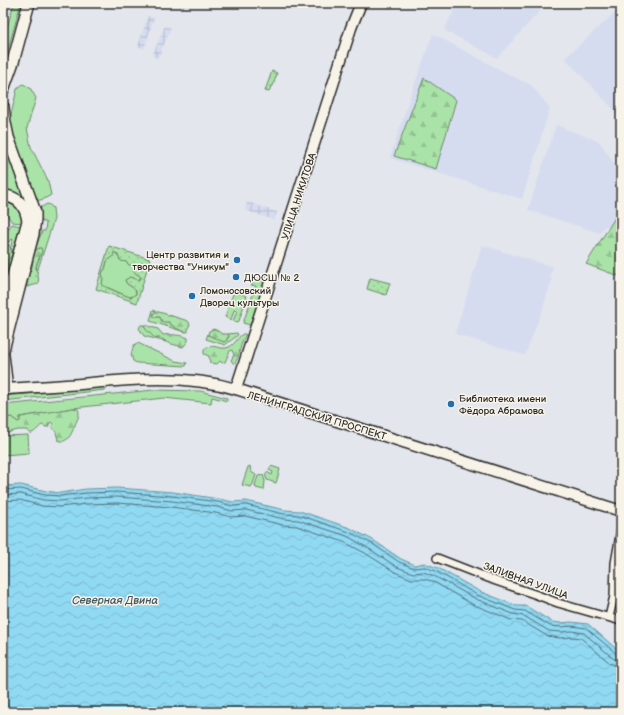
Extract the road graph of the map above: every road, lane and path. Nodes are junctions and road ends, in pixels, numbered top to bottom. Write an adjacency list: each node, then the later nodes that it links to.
1 (29, 3): 3 (main road)
2 (361, 3): 11 (main road, УЛИЦА НИКИТОВА)
3 (5, 77): 4 (main road); 5 (main road)
4 (3, 90)
5 (3, 107): 8 (main road)
6 (3, 196): 7 (main road)
7 (3, 312)
8 (3, 350)
9 (3, 355): 10 (main road)
10 (5, 389): 11 (main road, ЛЕНИНГРАДСКИЙ ПРОСПЕКТ)
11 (236, 389): 12 (main road, ЛЕНИНГРАДСКИЙ ПРОСПЕКТ)
12 (621, 511)
13 (621, 529): 15 (street)
14 (437, 558): 15 (street, ЗАЛИВНАЯ УЛИЦА)
15 (609, 618): 16 (street, ЗАЛИВНАЯ УЛИЦА)
16 (621, 621)

